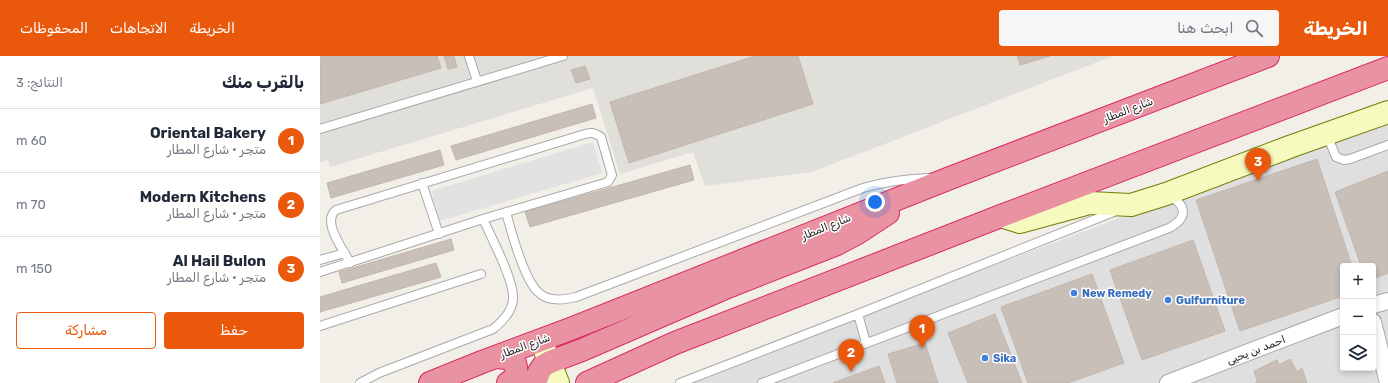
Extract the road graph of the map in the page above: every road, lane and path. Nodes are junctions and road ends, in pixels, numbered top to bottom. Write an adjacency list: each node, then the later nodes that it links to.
1 (469, 56): 5 (lane)
2 (563, 56): 5 (lane)
3 (1268, 56): 10 (highway, شارع المطار)
4 (1388, 68): 15 (highway)
5 (477, 82): 7 (lane)
6 (1388, 112): 8 (street)
7 (320, 130)
8 (1326, 134): 9 (lane); 12 (street)
9 (1388, 145)
10 (950, 178): 14 (lane); 29 (highway, شارع المطار); 33 (highway)
11 (422, 183): 14 (lane); 17 (lane); 18 (lane)
12 (1166, 194): 13 (street); 31 (lane)
13 (1131, 205): 15 (street); 25 (lane)
14 (506, 212): 16 (lane)
15 (1001, 216): 30 (highway)
16 (483, 220): 17 (lane); 34 (lane)
17 (439, 234): 20 (lane)
18 (345, 253): 19 (lane); 20 (lane)
19 (320, 260)
20 (350, 263): 21 (lane)
21 (320, 272)
22 (480, 274): 27 (lane)
23 (1388, 301): 24 (street)
24 (1376, 304)
25 (858, 314): 31 (lane); 41 (lane)
26 (1340, 317): 43 (street, احمد بن يحيى)
27 (320, 326)
28 (1376, 334): 44 (street)
29 (541, 340): 32 (highway, شارع المطار); 33 (street)
30 (675, 343): 39 (highway); 40 (highway)
31 (866, 343): 42 (lane)
32 (496, 357): 35 (highway, شارع المطار); 36 (highway)
33 (550, 362): 37 (highway); 38 (street)
34 (360, 383)
35 (430, 383)
36 (508, 383)
37 (535, 383)
38 (558, 383)
39 (587, 383)
40 (625, 383)
41 (680, 383)
42 (762, 383)
43 (1168, 383)
44 (1388, 383)

